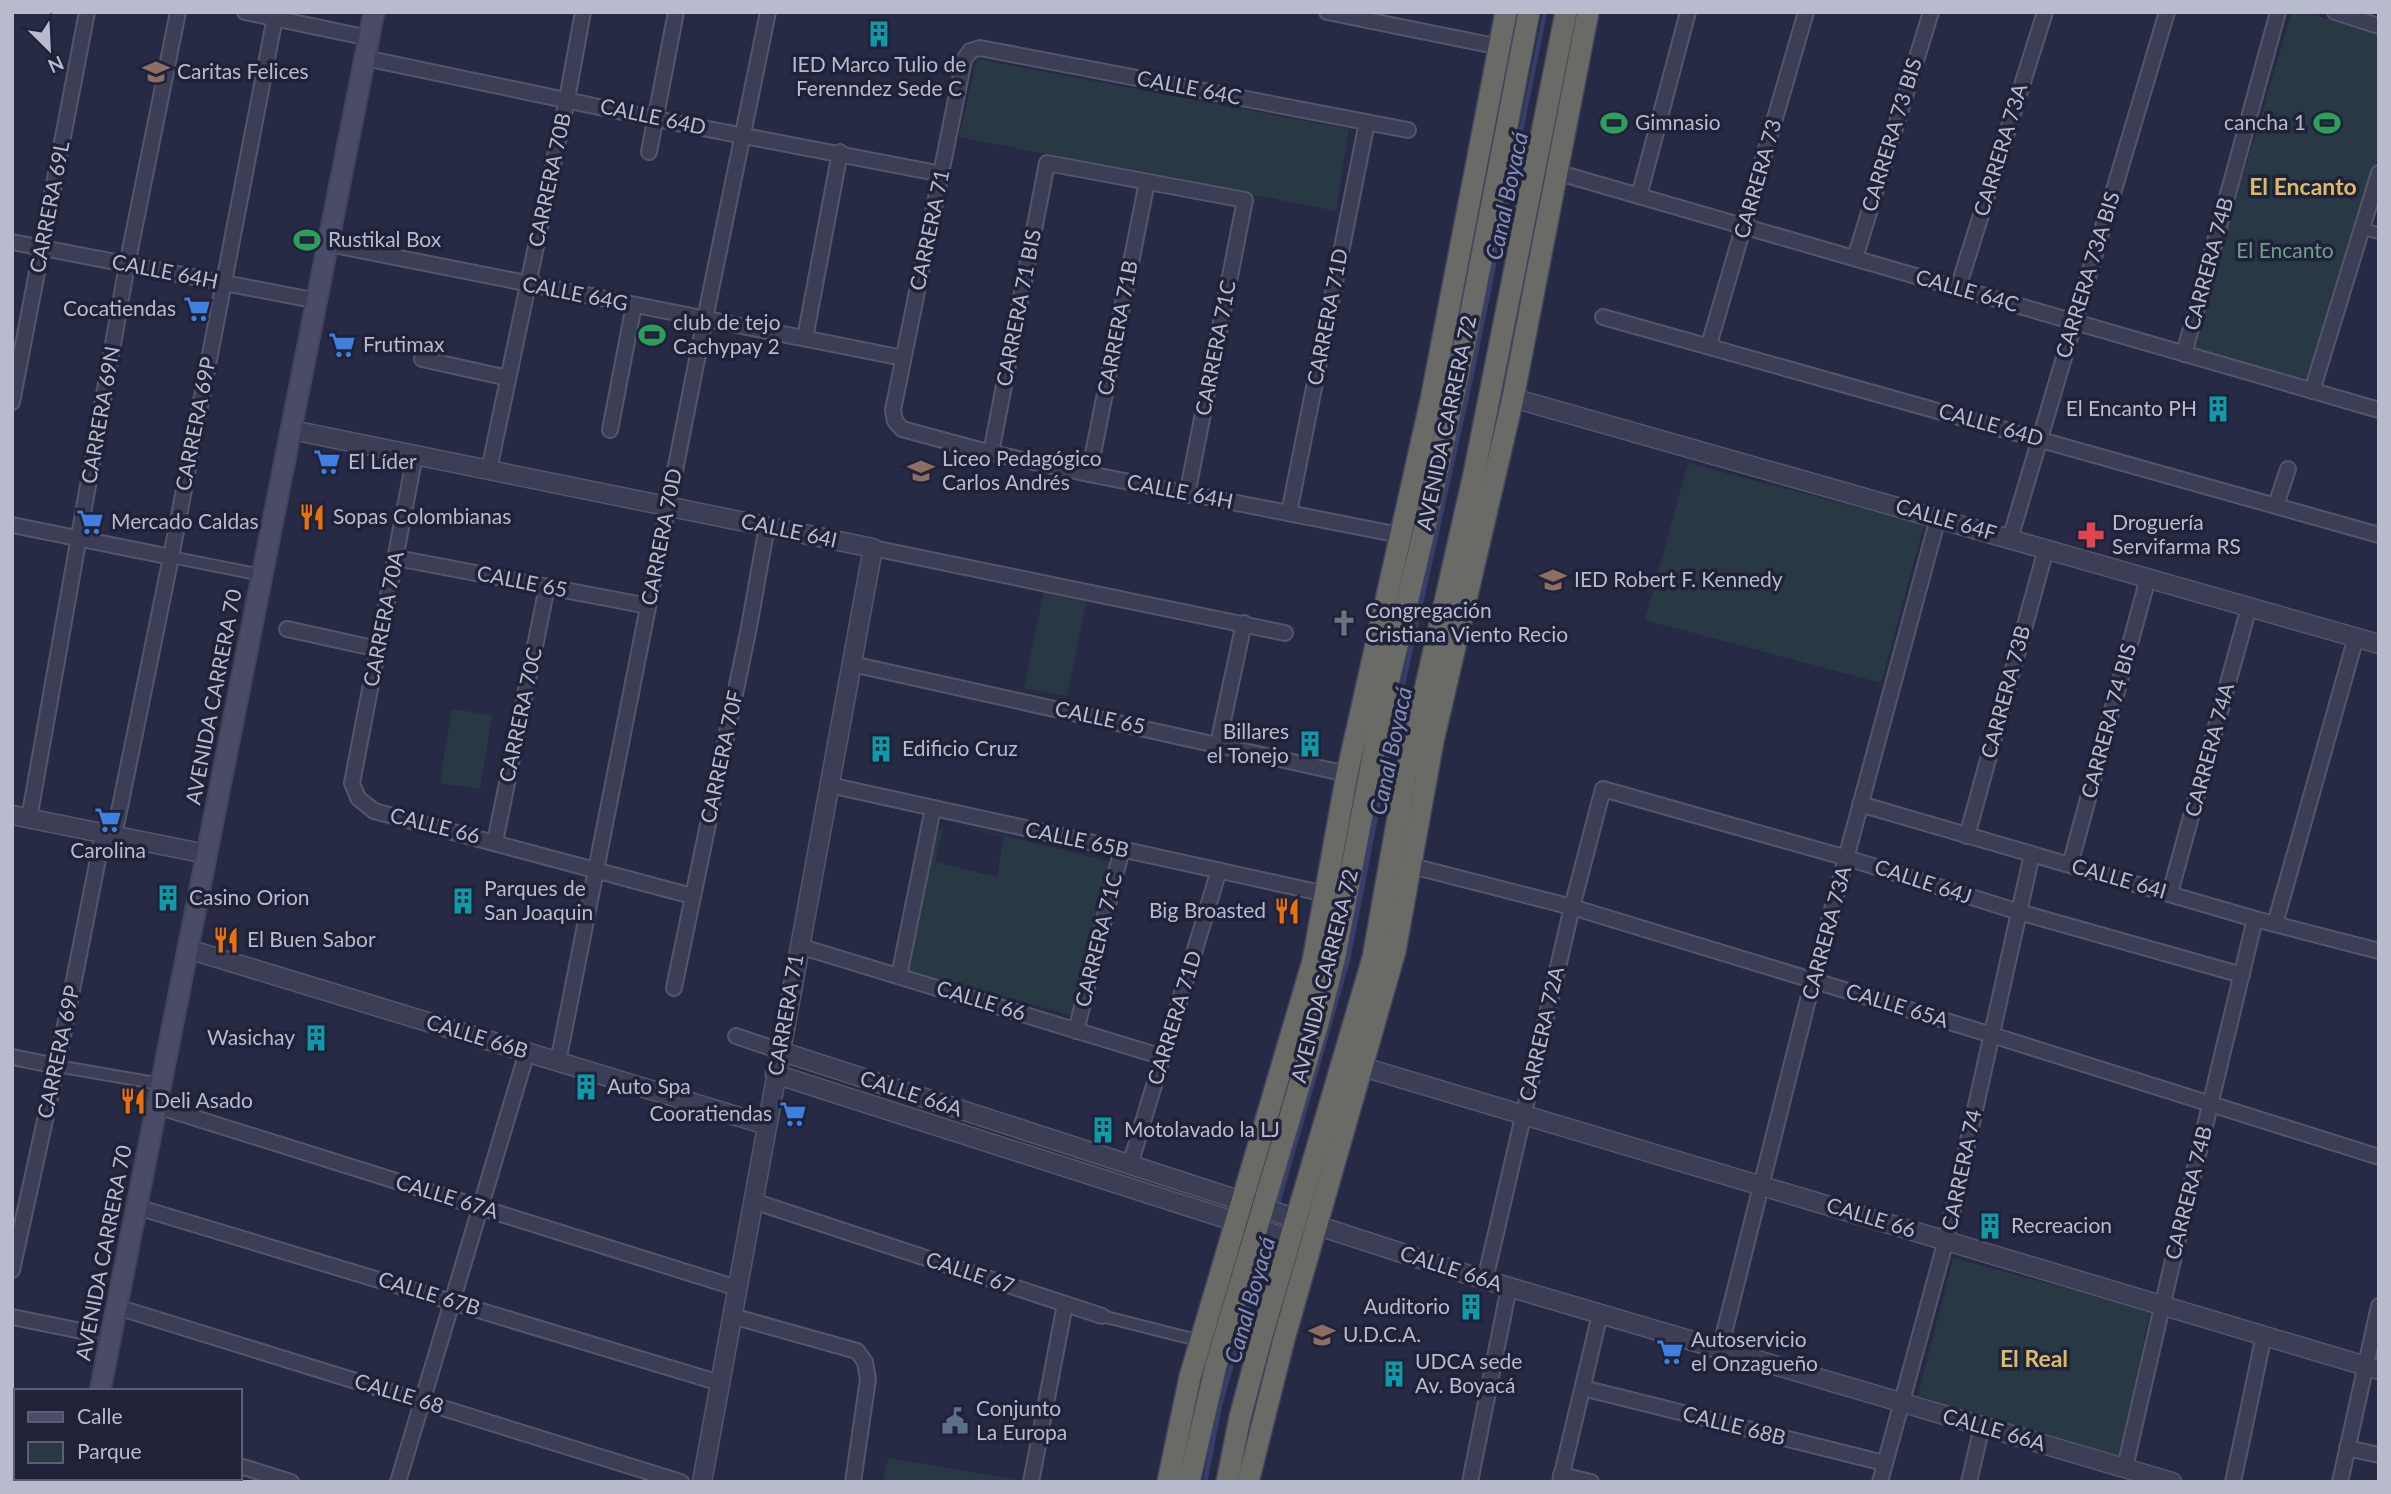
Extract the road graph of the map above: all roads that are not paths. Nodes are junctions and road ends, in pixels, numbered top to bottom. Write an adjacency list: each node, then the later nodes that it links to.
1 (87, 12): 45 (street, CARRERA 69L)
2 (178, 12): 47 (street, CARRERA 69N)
3 (245, 12): 20 (street)
4 (374, 12): 22 (main road, AVENIDA CARRERA 70)
5 (583, 12): 28 (street, CARRERA 70B)
6 (676, 12): 29 (street)
7 (768, 12): 32 (street, CARRERA 70D)
8 (1507, 12): 24 (highway, AVENIDA CARRERA 72)
9 (1529, 12): 54 (highway, AVENIDA CARRERA 72)
10 (1566, 12): 23 (highway, AVENIDA CARRERA 72)
11 (1588, 12): 27 (highway, AVENIDA CARRERA 72)
12 (1688, 12): 39 (street)
13 (1806, 12): 40 (street, CARRERA 73)
14 (1931, 12): 46 (street, CARRERA 73 BIS)
15 (2045, 12): 51 (street, CARRERA 73A)
16 (2167, 12): 57 (street, CARRERA 73A BIS)
17 (2278, 12): 60 (street, CARRERA 74B)
18 (2335, 12): 21 (street)
19 (1332, 13): 24 (street)
20 (275, 15): 22 (street); 49 (street, CARRERA 69P)
21 (2379, 26)
22 (369, 38): 26 (main road, AVENIDA CARRERA 70)
23 (1559, 45): 27 (highway); 98 (highway, AVENIDA CARRERA 72)
24 (1500, 47): 48 (highway, AVENIDA CARRERA 72)
25 (971, 51): 30 (street, CALLE 64C); 37 (street, CARRERA 71)
26 (365, 58): 28 (street, CALLE 64D); 44 (main road, AVENIDA CARRERA 70)
27 (1573, 87): 35 (highway, AVENIDA CARRERA 72)
28 (567, 99): 29 (street, CALLE 64D); 50 (street, CARRERA 70B)
29 (656, 119): 32 (street, CALLE 64D); 33 (street)
30 (1367, 122): 31 (street, CALLE 64C); 80 (street, CARRERA 71D)
31 (1408, 130)
32 (743, 136): 34 (street, CALLE 64D); 56 (street, CARRERA 70D)
33 (649, 152)
34 (840, 152): 37 (street, CALLE 64D); 58 (street)
35 (1556, 172): 39 (street, CALLE 64C); 65 (highway, AVENIDA CARRERA 72)
36 (2379, 173): 41 (street)
37 (942, 174): 61 (street, CARRERA 71)
38 (1147, 182): 72 (street, CARRERA 71 BIS); 76 (street, CARRERA 71B); 77 (street, CARRERA 71C)
39 (1639, 196): 40 (street, CALLE 64C)
40 (1744, 226): 46 (street, CALLE 64C); 59 (street, CARRERA 73)
41 (2362, 229): 42 (street); 64 (street)
42 (2379, 233)
43 (12, 242): 45 (street, CALLE 64H)
44 (329, 244): 50 (street, CALLE 64G); 52 (main road, AVENIDA CARRERA 70)
45 (42, 248): 47 (street, CALLE 64H); 66 (street, CARRERA 69L)
46 (1855, 258): 51 (street, CALLE 64C)
47 (127, 265): 49 (street, CALLE 64H); 86 (street, CARRERA 69N)
48 (1456, 272): 54 (highway); 85 (highway, AVENIDA CARRERA 72)
49 (224, 284): 52 (street, CALLE 64H); 90 (street, CARRERA 69P)
50 (528, 285): 53 (street, CALLE 64G); 63 (street, CARRERA 70B)
51 (1958, 288): 57 (street, CALLE 64C)
52 (318, 301): 69 (main road, AVENIDA CARRERA 70)
53 (634, 305): 56 (street, CALLE 64G); 70 (street)
54 (1472, 307): 103 (highway, AVENIDA CARRERA 72)
55 (1603, 317): 59 (street, CALLE 64D)
56 (705, 319): 58 (street, CALLE 64G); 79 (street, CARRERA 70D)
57 (2075, 322): 60 (street, CALLE 64C); 71 (street, CARRERA 73A BIS)
58 (805, 338): 61 (street, CALLE 64G)
59 (1709, 345): 71 (street, CALLE 64D)
60 (2184, 354): 64 (street, CALLE 64C)
61 (903, 358): 67 (street, CARRERA 71)
62 (422, 359): 63 (street)
63 (508, 378): 75 (street, CARRERA 70B)
64 (2312, 391): 68 (street, CALLE 64C)
65 (1513, 398): 81 (street, CALLE 64F); 95 (highway, AVENIDA CARRERA 72)
66 (12, 402)
67 (893, 410): 72 (street, CALLE 64H)
68 (2379, 410)
69 (292, 430): 73 (street, CALLE 64I); 92 (main road, AVENIDA CARRERA 70)
70 (610, 430)
71 (2039, 439): 78 (street, CALLE 64D); 87 (street, CARRERA 73A BIS)
72 (991, 453): 76 (street, CALLE 64H)
73 (415, 454): 75 (street, CALLE 64I); 91 (street, CARRERA 70A)
74 (2288, 469): 78 (street)
75 (489, 470): 79 (street, CALLE 64I)
76 (1089, 474): 77 (street, CALLE 64H)
77 (1187, 495): 80 (street, CALLE 64H)
78 (2276, 505): 84 (street, CALLE 64D)
79 (668, 506): 83 (street, CALLE 64I); 96 (street, CARRERA 70D)
80 (1289, 513): 85 (street, CALLE 64H)
81 (1938, 519): 87 (street, CALLE 64F); 115 (street, CARRERA 73A)
82 (12, 525): 86 (street)
83 (767, 526): 88 (street, CALLE 64I); 131 (street, CARRERA 70F)
84 (2379, 534)
85 (1400, 535): 107 (highway, AVENIDA CARRERA 72)
86 (79, 539): 90 (street); 117 (street, CARRERA 69N)
87 (2010, 539): 89 (street, CALLE 64F)
88 (873, 548): 99 (street, CALLE 64I); 106 (street, CARRERA 71)
89 (2046, 549): 93 (street, CALLE 64F); 119 (street, CARRERA 73B)
90 (171, 557): 92 (street); 118 (street, CARRERA 69P)
91 (397, 558): 94 (street, CALLE 65); 105 (street, CARRERA 70A)
92 (262, 575): 122 (main road, AVENIDA CARRERA 70)
93 (2148, 578): 97 (street, CALLE 64F); 125 (street, CARRERA 74 BIS)
94 (547, 587): 96 (street, CALLE 65); 120 (street, CARRERA 70C)
95 (1469, 594): 98 (highway); 109 (highway, AVENIDA CARRERA 72)
96 (648, 606): 128 (street, CARRERA 70D)
97 (2249, 607): 102 (street, CALLE 64F); 130 (street, CARRERA 74A)
98 (1439, 621): 108 (highway, AVENIDA CARRERA 72)
99 (1244, 623): 101 (street, CALLE 64I); 110 (street)
100 (287, 629): 105 (street)
101 (1285, 633)
102 (2356, 637): 104 (street, CALLE 64F); 135 (street)
103 (1398, 642): 107 (highway); 165 (highway, AVENIDA CARRERA 72)
104 (2379, 644)
105 (379, 649): 112 (street, CARRERA 70A)
106 (852, 664): 110 (street, CALLE 65); 113 (street, CARRERA 71)
107 (1369, 671): 111 (highway, AVENIDA CARRERA 72)
108 (1421, 700): 109 (highway); 165 (highway, AVENIDA CARRERA 72)
109 (1433, 741): 126 (highway, AVENIDA CARRERA 72)
110 (1218, 744): 111 (street, CALLE 65)
111 (1347, 774): 129 (highway, AVENIDA CARRERA 72)
112 (352, 783): 120 (street, CALLE 66)
113 (829, 785): 116 (street, CALLE 65B); 136 (street, CARRERA 71)
114 (1603, 789): 124 (street, CALLE 64J); 132 (street, CARRERA 72A)
115 (1860, 804): 119 (street, CALLE 64I); 124 (street, CARRERA 73A)
116 (933, 808): 121 (street, CALLE 65B); 140 (street)
117 (21, 817): 118 (street)
118 (108, 835): 122 (street); 151 (street, CARRERA 69P)
119 (1967, 836): 123 (street, CALLE 64I)
120 (495, 842): 128 (street, CALLE 66)
121 (1122, 849): 127 (street, CALLE 65B); 143 (street, CARRERA 71C)
122 (206, 854): 137 (main road, AVENIDA CARRERA 70)
123 (2032, 854): 125 (street, CALLE 64I); 133 (street, CARRERA 74)
124 (1847, 858): 133 (street, CALLE 64J); 141 (street, CARRERA 73A)
125 (2070, 865): 130 (street, CALLE 64I)
126 (1412, 866): 132 (street, CALLE 65A); 152 (highway, AVENIDA CARRERA 72)
127 (1219, 870): 129 (street, CALLE 65B); 149 (street, CARRERA 71D)
128 (596, 871): 131 (street, CALLE 66); 150 (street, CARRERA 70D)
129 (1326, 894): 165 (highway, AVENIDA CARRERA 72)
130 (2170, 894): 134 (street, CALLE 64I)
131 (692, 896): 142 (street, CARRERA 70F)
132 (1572, 907): 141 (street, CALLE 65A); 157 (street, CARRERA 72A)
133 (2019, 912): 139 (street, CALLE 64J); 144 (street, CARRERA 74)
134 (2255, 919): 135 (street, CALLE 64I); 139 (street, CARRERA 74B)
135 (2275, 924): 138 (street, CALLE 64I)
136 (799, 946): 140 (street, CALLE 66); 146 (street, CARRERA 71)
137 (188, 949): 147 (street, CALLE 66B); 154 (main road, AVENIDA CARRERA 70)
138 (2379, 951)
139 (2242, 975): 155 (street, CARRERA 74B)
140 (899, 976): 143 (street, CALLE 66)
141 (1813, 980): 144 (street, CALLE 65A); 161 (street, CARRERA 73A)
142 (674, 988)
143 (1076, 1031): 149 (street, CALLE 66)
144 (1992, 1035): 155 (street, CALLE 65A); 166 (street, CARRERA 74)
145 (736, 1036): 146 (street, CALLE 66A)
146 (780, 1051): 153 (street, CARRERA 71); 160 (street, CALLE 66A)
147 (527, 1052): 150 (street, CALLE 66B); 164 (street)
148 (12, 1057): 151 (street)
149 (1163, 1057): 160 (street, CARRERA 71D)
150 (558, 1062): 158 (street, CALLE 66B)
151 (57, 1066): 154 (street); 167 (street, CARRERA 69P)
152 (1363, 1067): 157 (street, CALLE 66); 165 (highway, AVENIDA CARRERA 72)
153 (775, 1074): 158 (street, CARRERA 71); 165 (street, CALLE 66A)
154 (161, 1084): 156 (main road, AVENIDA CARRERA 70)
155 (2212, 1104): 159 (street, CALLE 65A); 173 (street, CARRERA 74B)
156 (157, 1106): 163 (main road, AVENIDA CARRERA 70); 164 (street, CALLE 67A)
157 (1524, 1115): 161 (street, CALLE 66); 168 (street, CARRERA 72A)
158 (766, 1125): 162 (street, CARRERA 71)
159 (2379, 1157)
160 (1130, 1165): 165 (street, CALLE 66A)
161 (1763, 1186): 166 (street, CALLE 66); 183 (street, CARRERA 73A)
162 (753, 1201): 170 (street, CARRERA 71); 172 (street, CALLE 67)
163 (137, 1207): 171 (street, CALLE 67B); 175 (main road, AVENIDA CARRERA 70)
164 (481, 1208): 170 (street, CALLE 67A); 171 (street)
165 (1276, 1224): 168 (street, CALLE 66A); 203 (highway, AVENIDA CARRERA 72); 204 (highway, AVENIDA CARRERA 72); 205 (highway, AVENIDA CARRERA 72); 206 (highway, AVENIDA CARRERA 72)
166 (1946, 1240): 173 (street, CALLE 66); 189 (street, CARRERA 74)
167 (12, 1270)
168 (1485, 1280): 169 (street, CALLE 66A)
169 (1509, 1287): 176 (street, CALLE 66A); 207 (street)
170 (737, 1288): 177 (street, CARRERA 71)
171 (453, 1301): 185 (street, CALLE 67B); 188 (street)
172 (1065, 1304): 178 (street, CALLE 67); 202 (street)
173 (2161, 1305): 180 (street, CALLE 66); 195 (street, CARRERA 74B)
174 (2379, 1306): 184 (street)
175 (117, 1307): 181 (main road, AVENIDA CARRERA 70); 188 (street, CALLE 68)
176 (1600, 1314): 183 (street, CALLE 66A); 186 (street)
177 (732, 1316): 185 (street, CARRERA 71); 201 (street)
178 (1102, 1316): 182 (street, CALLE 67)
179 (12, 1317): 181 (street)
180 (2264, 1335): 184 (street, CALLE 66); 212 (street)
181 (111, 1337): 187 (main road, AVENIDA CARRERA 70)
182 (1189, 1338)
183 (1720, 1349): 189 (street, CALLE 66A)
184 (2372, 1367): 191 (street)
185 (720, 1383): 200 (street, CARRERA 71)
186 (1583, 1388): 193 (street, CALLE 68B); 196 (street)
187 (100, 1389)
188 (422, 1402): 198 (street); 199 (street, CALLE 68)
189 (1903, 1403): 190 (street, CALLE 66A); 193 (street, CARRERA 74)
190 (1982, 1426): 195 (street, CALLE 66A); 210 (street)
191 (2347, 1448): 192 (street); 213 (street)
192 (2379, 1455)
193 (1884, 1463): 209 (street, CARRERA 74)
194 (242, 1467): 197 (street)
195 (2125, 1468): 211 (street, CALLE 66A)
196 (1561, 1478): 208 (street)
197 (291, 1482)
198 (398, 1482)
199 (681, 1482)
200 (702, 1482)
201 (853, 1482)
202 (1031, 1482)
203 (1168, 1482)
204 (1189, 1482)
205 (1227, 1482)
206 (1248, 1482)
207 (1470, 1482)
208 (1591, 1482)
209 (1880, 1482)
210 (1969, 1482)
211 (2172, 1482)
212 (2232, 1482)
213 (2340, 1482)

